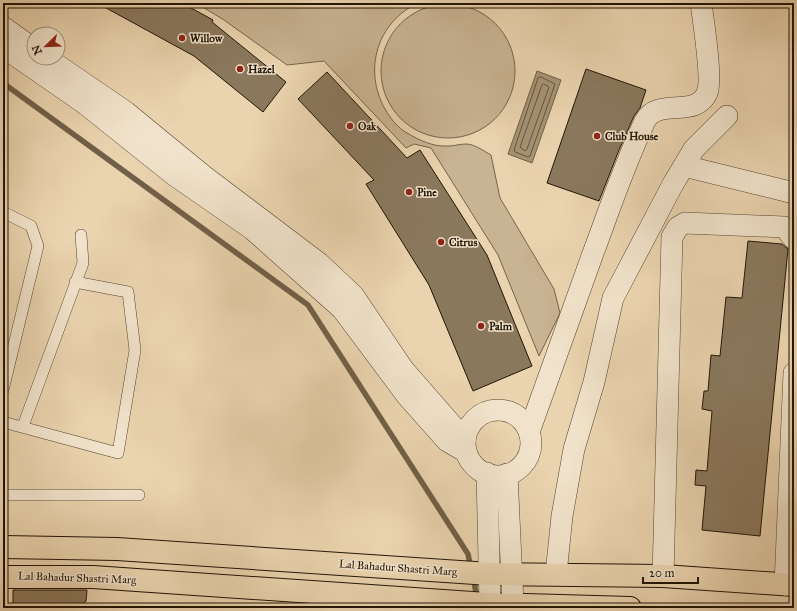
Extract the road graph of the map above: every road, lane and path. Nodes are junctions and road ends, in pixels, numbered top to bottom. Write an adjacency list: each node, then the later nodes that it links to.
1 (701, 3): 18 (street)
2 (3, 27): 3 (street)
3 (26, 43)
4 (3, 47): 6 (street)
5 (56, 66): 6 (street)
6 (102, 106): 19 (street)
7 (727, 116): 8 (street)
8 (684, 166): 9 (street); 25 (street)
9 (794, 193)
10 (3, 212): 15 (lane)
11 (81, 235): 13 (lane)
12 (794, 239): 26 (street)
13 (75, 282): 17 (lane); 17 (lane)
14 (794, 373): 28 (street)
15 (3, 390)
16 (3, 422): 17 (lane)
17 (23, 426)
18 (529, 432): 19 (street); 20 (street)
19 (466, 446): 20 (street)
20 (497, 474): 24 (street)
21 (3, 495): 22 (lane)
22 (139, 495)
23 (3, 547): 24 (main road, Lal Bahadur Shastri Marg)
24 (486, 573): 25 (main road, Lal Bahadur Shastri Marg); 29 (street); 30 (street)
25 (556, 574): 26 (main road, Lal Bahadur Shastri Marg)
26 (663, 576): 28 (main road, Lal Bahadur Shastri Marg)
27 (3, 577): 29 (main road, Lal Bahadur Shastri Marg)
28 (790, 585)
29 (482, 603): 30 (main road, Lal Bahadur Shastri Marg)
30 (520, 606): 31 (main road, Lal Bahadur Shastri Marg)
31 (630, 608)

